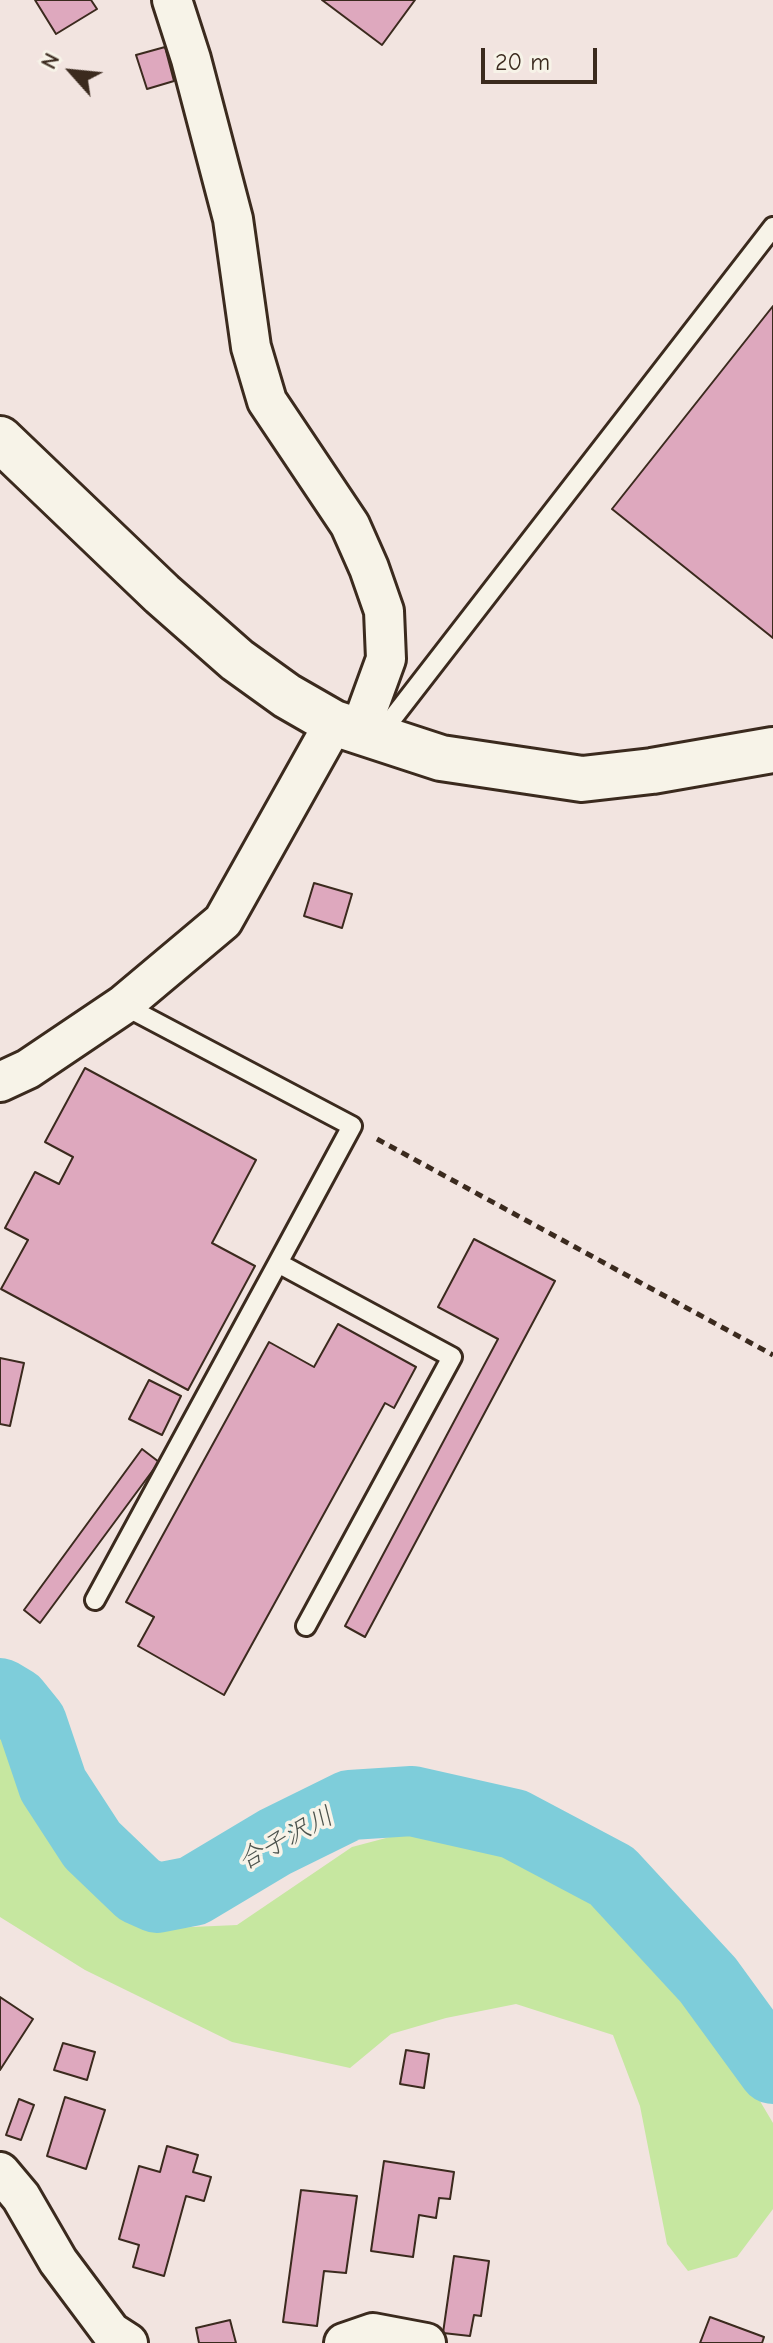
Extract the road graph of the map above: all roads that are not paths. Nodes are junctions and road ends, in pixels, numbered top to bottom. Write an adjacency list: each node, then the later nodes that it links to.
1 (172, 0): 4 (street)
2 (773, 227): 4 (lane)
3 (0, 439): 4 (street)
4 (356, 732): 5 (street); 6 (street)
5 (773, 750)
6 (123, 1005): 7 (street); 8 (lane)
7 (0, 1082)
8 (278, 1263): 9 (lane); 10 (lane)
9 (95, 1600)
10 (306, 1626)
11 (0, 2172): 12 (street)
12 (128, 2343)
13 (344, 2343): 14 (street)
14 (426, 2343)

